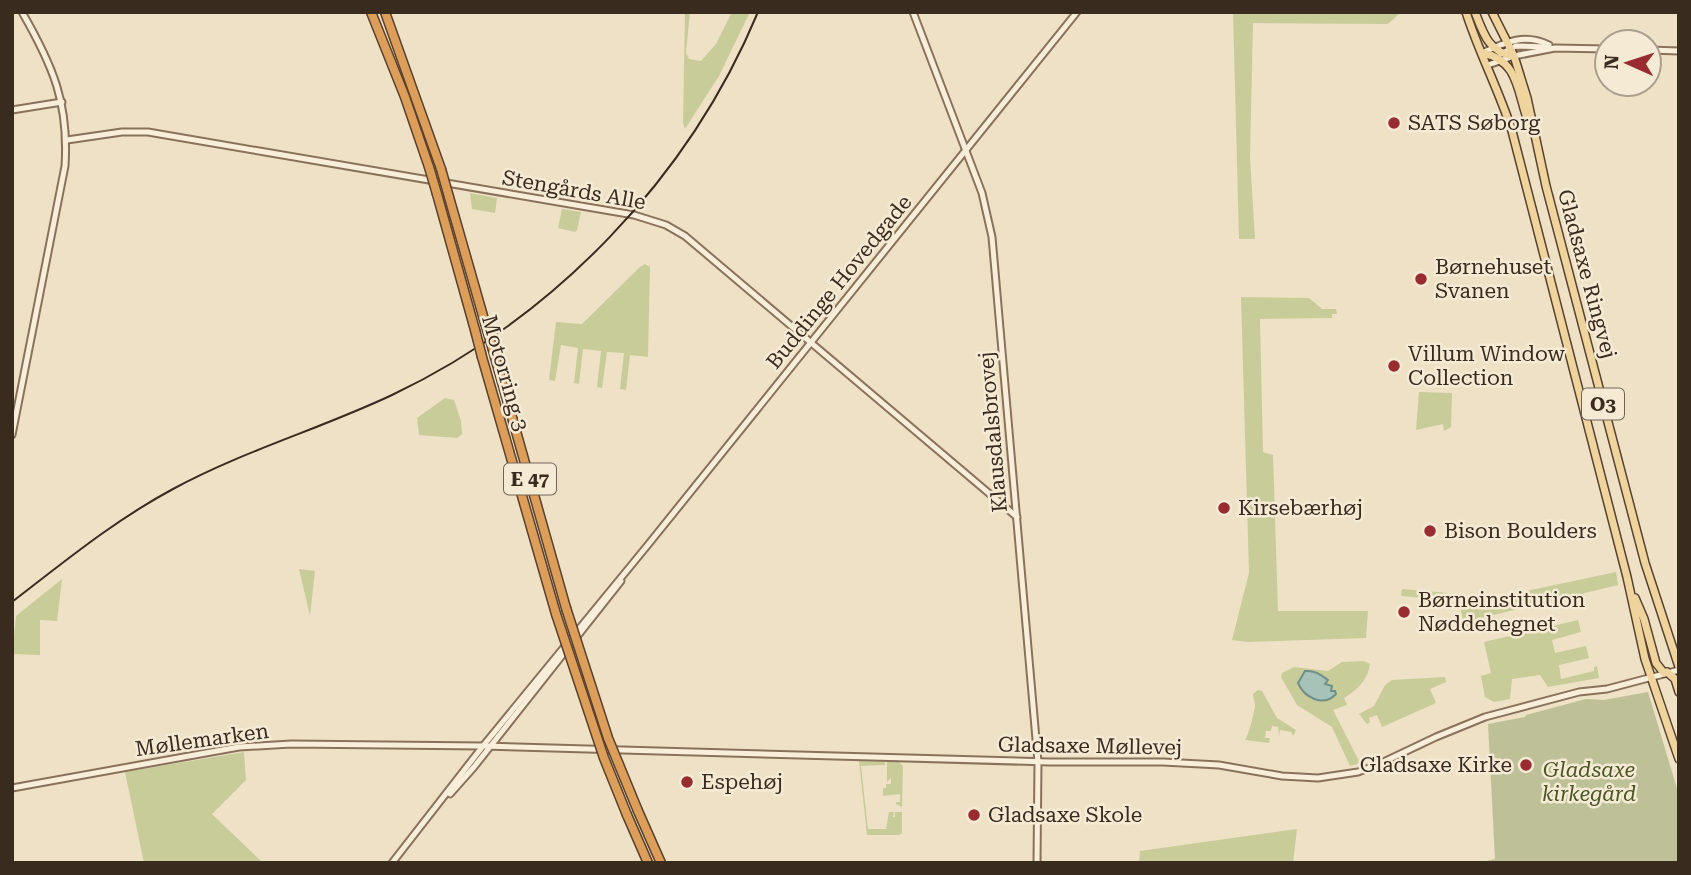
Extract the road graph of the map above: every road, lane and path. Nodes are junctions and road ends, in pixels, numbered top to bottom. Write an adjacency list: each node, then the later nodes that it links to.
1 (22, 12): 16 (street)
2 (371, 12): 34 (highway, Motorring 3 / E 47, bridge)
3 (385, 12): 35 (highway, Motorring 3 / E 47, bridge)
4 (913, 12): 20 (street, Klausdalsbrovej)
5 (1077, 12): 20 (street, Buddinge Hovedgade)
6 (1466, 12): 13 (main road, Gladsaxe Ringvej / O3)
7 (1475, 12): 10 (main road)
8 (1492, 12): 9 (main road, Gladsaxe Ringvej / O3)
9 (1509, 45): 10 (street); 11 (street); 14 (main road, Gladsaxe Ringvej / O3); 15 (street)
10 (1494, 48): 13 (street); 15 (main road)
11 (1555, 48): 12 (street); 14 (street)
12 (1593, 49)
13 (1482, 53): 15 (main road, Gladsaxe Ringvej / O3); 15 (main road)
14 (1514, 56): 15 (main road); 18 (main road, Gladsaxe Ringvej / O3)
15 (1497, 60): 18 (main road); 24 (main road, Gladsaxe Ringvej / O3)
16 (62, 102): 17 (street); 19 (street)
17 (12, 110)
18 (1536, 139): 25 (main road, Gladsaxe Ringvej / O3)
19 (67, 140): 21 (street, Stengårds Alle); 22 (street)
20 (966, 149): 21 (street, Buddinge Hovedgade); 23 (street, Klausdalsbrovej)
21 (811, 343): 23 (street, Stengårds Alle); 29 (street, Buddinge Hovedgade)
22 (12, 435)
23 (1017, 517): 31 (street, Klausdalsbrovej)
24 (1629, 585): 26 (main road, Gladsaxe Ringvej); 27 (main road, Gladsaxe Ringvej / O3)
25 (1679, 668): 26 (street, Gladsaxe Møllevej)
26 (1665, 673): 27 (street, Gladsaxe Møllevej); 28 (main road, Gladsaxe Ringvej)
27 (1650, 677): 30 (main road, Gladsaxe Ringvej / O3); 31 (street, Gladsaxe Møllevej)
28 (1679, 692)
29 (486, 747): 31 (street, Gladsaxe Møllevej); 32 (street, Møllemarken); 33 (street, Buddinge Hovedgade)
30 (1679, 759)
31 (1038, 762): 36 (street, Klausdalsbrovej)
32 (12, 788)
33 (392, 863)
34 (648, 863)
35 (661, 863)
36 (1037, 863)

